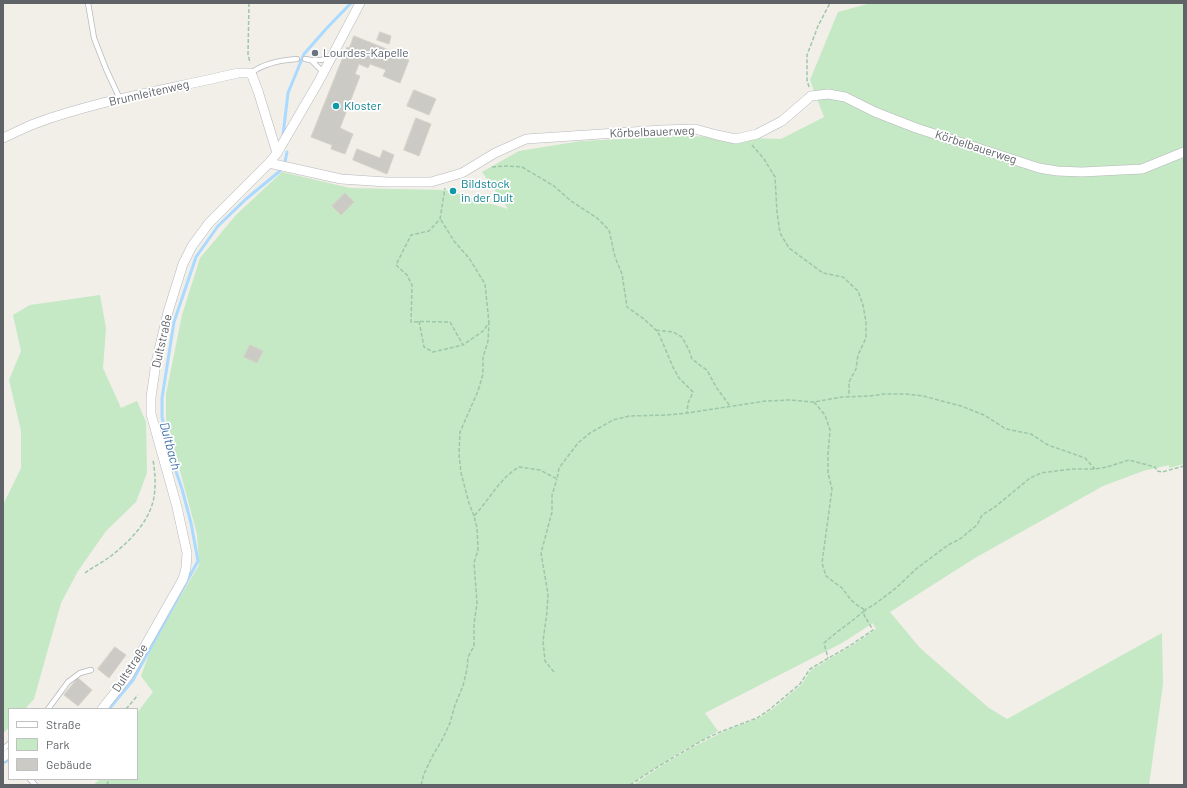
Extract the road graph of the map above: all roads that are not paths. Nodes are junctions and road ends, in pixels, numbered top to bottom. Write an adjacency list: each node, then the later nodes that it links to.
1 (88, 3): 9 (lane)
2 (360, 3): 3 (street, Dultstraße)
3 (332, 57): 6 (lane); 7 (street, Dultstraße)
4 (298, 59): 8 (lane, Brunnleitenweg)
5 (305, 59): 6 (lane)
6 (311, 60): 7 (lane)
7 (323, 72): 12 (street, Dultstraße)
8 (251, 73): 9 (street, Brunnleitenweg); 12 (street)
9 (120, 99): 10 (street, Brunnleitenweg)
10 (3, 138)
11 (1184, 152): 13 (street, Körbelbauerweg)
12 (278, 153): 13 (street, Dultstraße)
13 (270, 164): 16 (street, Dultstraße)
14 (91, 670): 15 (lane)
15 (49, 708)
16 (103, 708)

